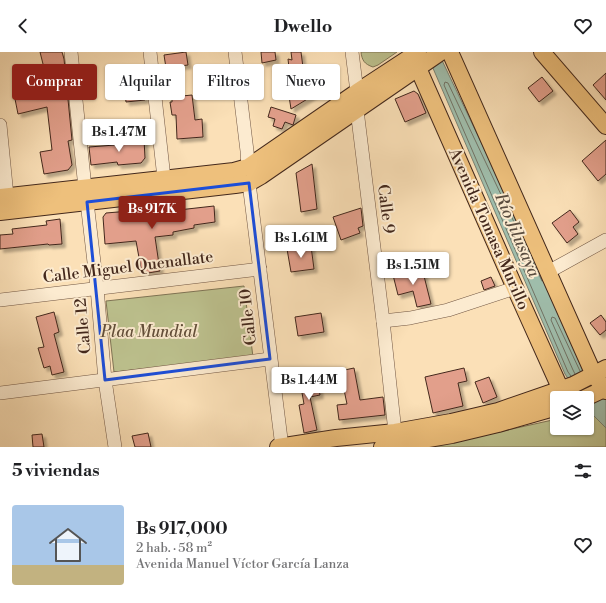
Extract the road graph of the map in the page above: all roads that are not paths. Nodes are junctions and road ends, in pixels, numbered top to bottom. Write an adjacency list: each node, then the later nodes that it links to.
1 (70, 52): 14 (street, Calle 12)
2 (150, 52): 13 (street)
3 (235, 52): 11 (street)
4 (352, 52): 7 (street)
5 (542, 52): 10 (main road)
6 (429, 56): 7 (main road); 8 (main road); 18 (main road, Avenida Tomasa Murillo); 20 (main road, Avenida Tomasa Murillo)
7 (357, 92): 8 (main road); 11 (main road)
8 (357, 110): 12 (main road); 22 (street, Calle 9)
9 (0, 125): 15 (street)
10 (606, 126)
11 (248, 167): 12 (main road); 13 (main road)
12 (249, 183): 13 (main road); 17 (street, Calle 10)
13 (165, 186): 14 (main road)
14 (86, 195): 15 (main road); 19 (street, Calle 12)
15 (4, 204)
16 (606, 240): 18 (street)
17 (260, 269): 19 (street, Calle Miguel Quenallate); 23 (street, Calle 10)
18 (548, 272): 25 (main road, Avenida Tomasa Murillo)
19 (97, 288): 21 (street, Calle Miguel Quenallate); 24 (street, Calle 12)
20 (515, 288): 22 (street); 25 (main road, Avenida Tomasa Murillo)
21 (0, 300)
22 (383, 321): 29 (street, Calle 9)
23 (270, 359): 24 (street); 32 (street, Calle 10)
24 (106, 380): 26 (street); 30 (street, Calle 12)
25 (584, 380): 27 (main road, Avenida Tomasa Murillo); 29 (main road)
26 (0, 393)
27 (598, 393)
28 (550, 409): 33 (main road)
29 (395, 432): 32 (main road)
30 (115, 447)
31 (278, 447): 32 (main road)
32 (282, 447)
33 (382, 447)

